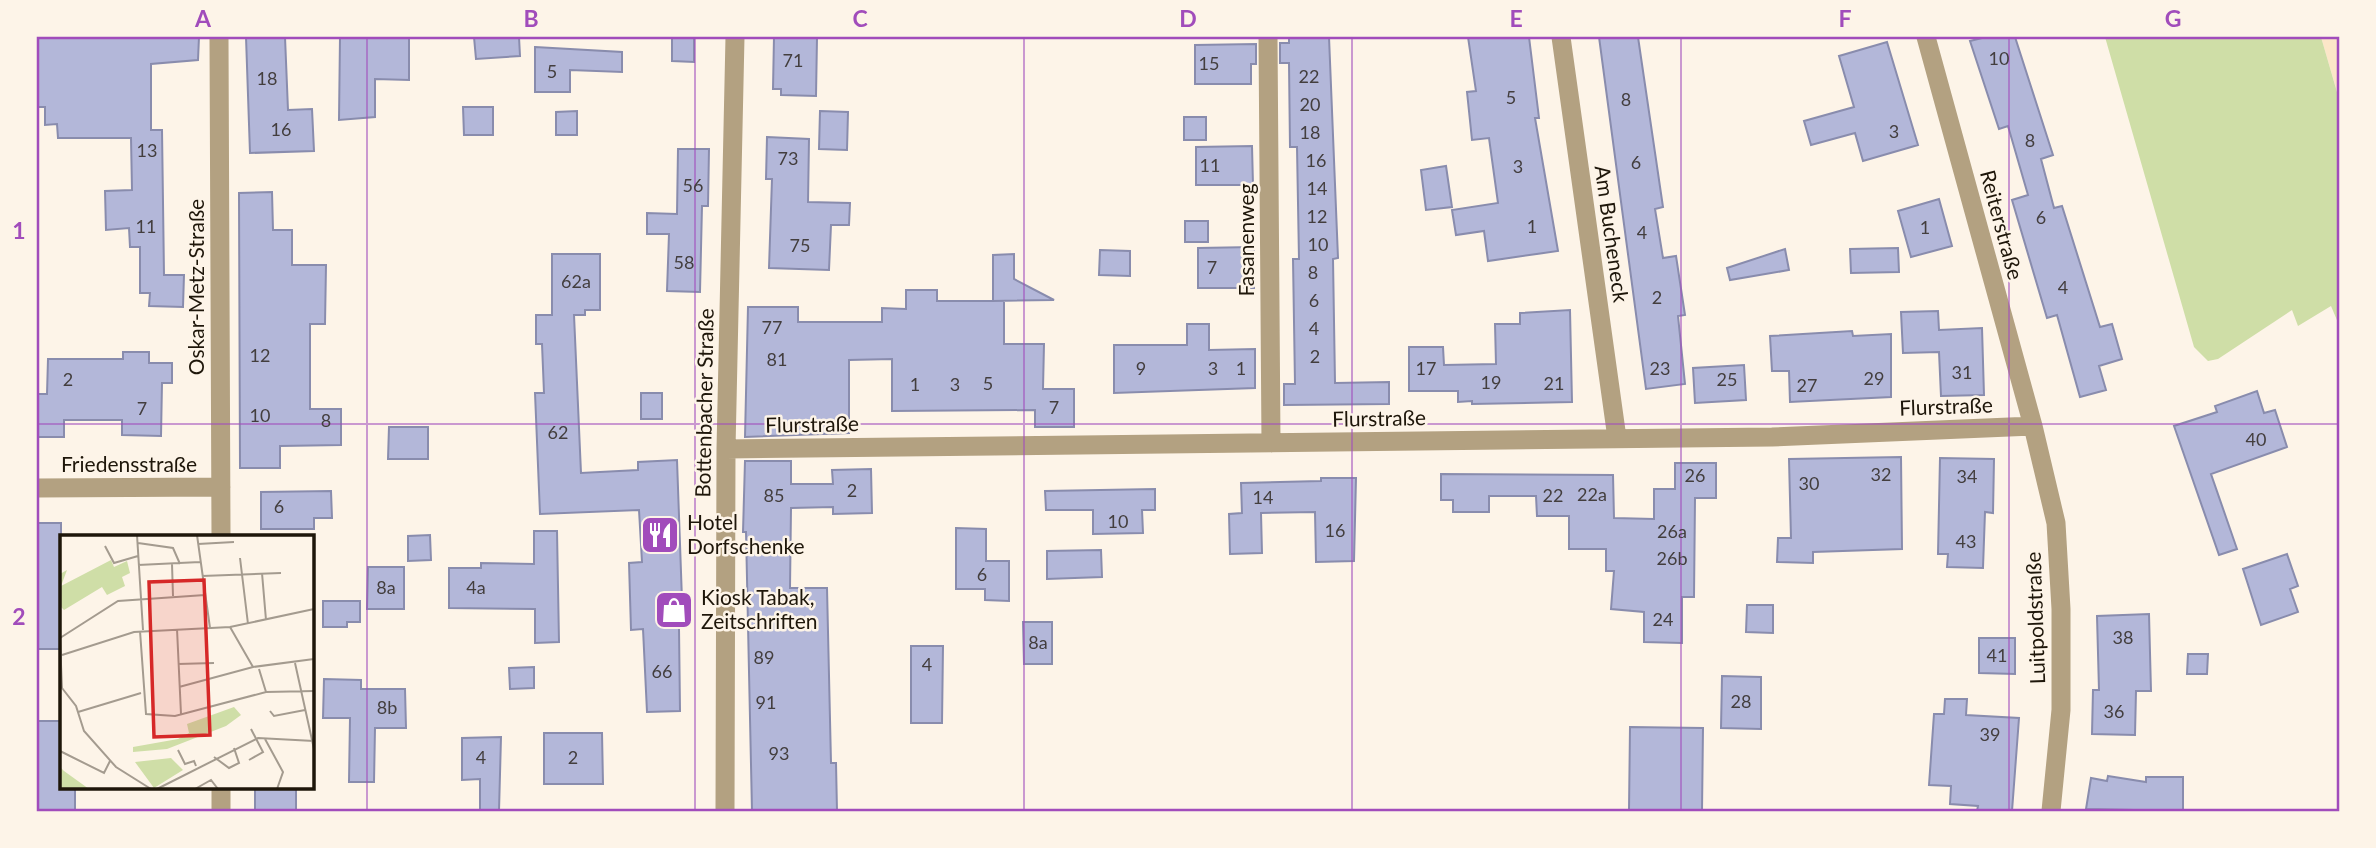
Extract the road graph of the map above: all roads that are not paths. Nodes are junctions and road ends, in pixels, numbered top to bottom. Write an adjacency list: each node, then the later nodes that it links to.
1 (219, 37): 10 (street, Oskar-Metz-Straße)
2 (735, 37): 9 (street, Bottenbacher Straße)
3 (1268, 37): 8 (street, Fasanenweg)
4 (1561, 37): 7 (street, Am Bucheneck)
5 (1926, 37): 6 (street, Reiterstraße)
6 (2033, 426): 7 (street, Flurstraße); 16 (street, Luitpoldstraße)
7 (1617, 438): 8 (street, Flurstraße)
8 (1271, 443): 9 (street, Flurstraße)
9 (726, 449): 15 (street, Bottenbacher Straße)
10 (221, 487): 11 (street, Friedensstraße); 12 (street, Oskar-Metz-Straße)
11 (37, 488)
12 (221, 535)
13 (220, 788): 14 (street)
14 (220, 811)
15 (725, 811)
16 (2051, 811)

